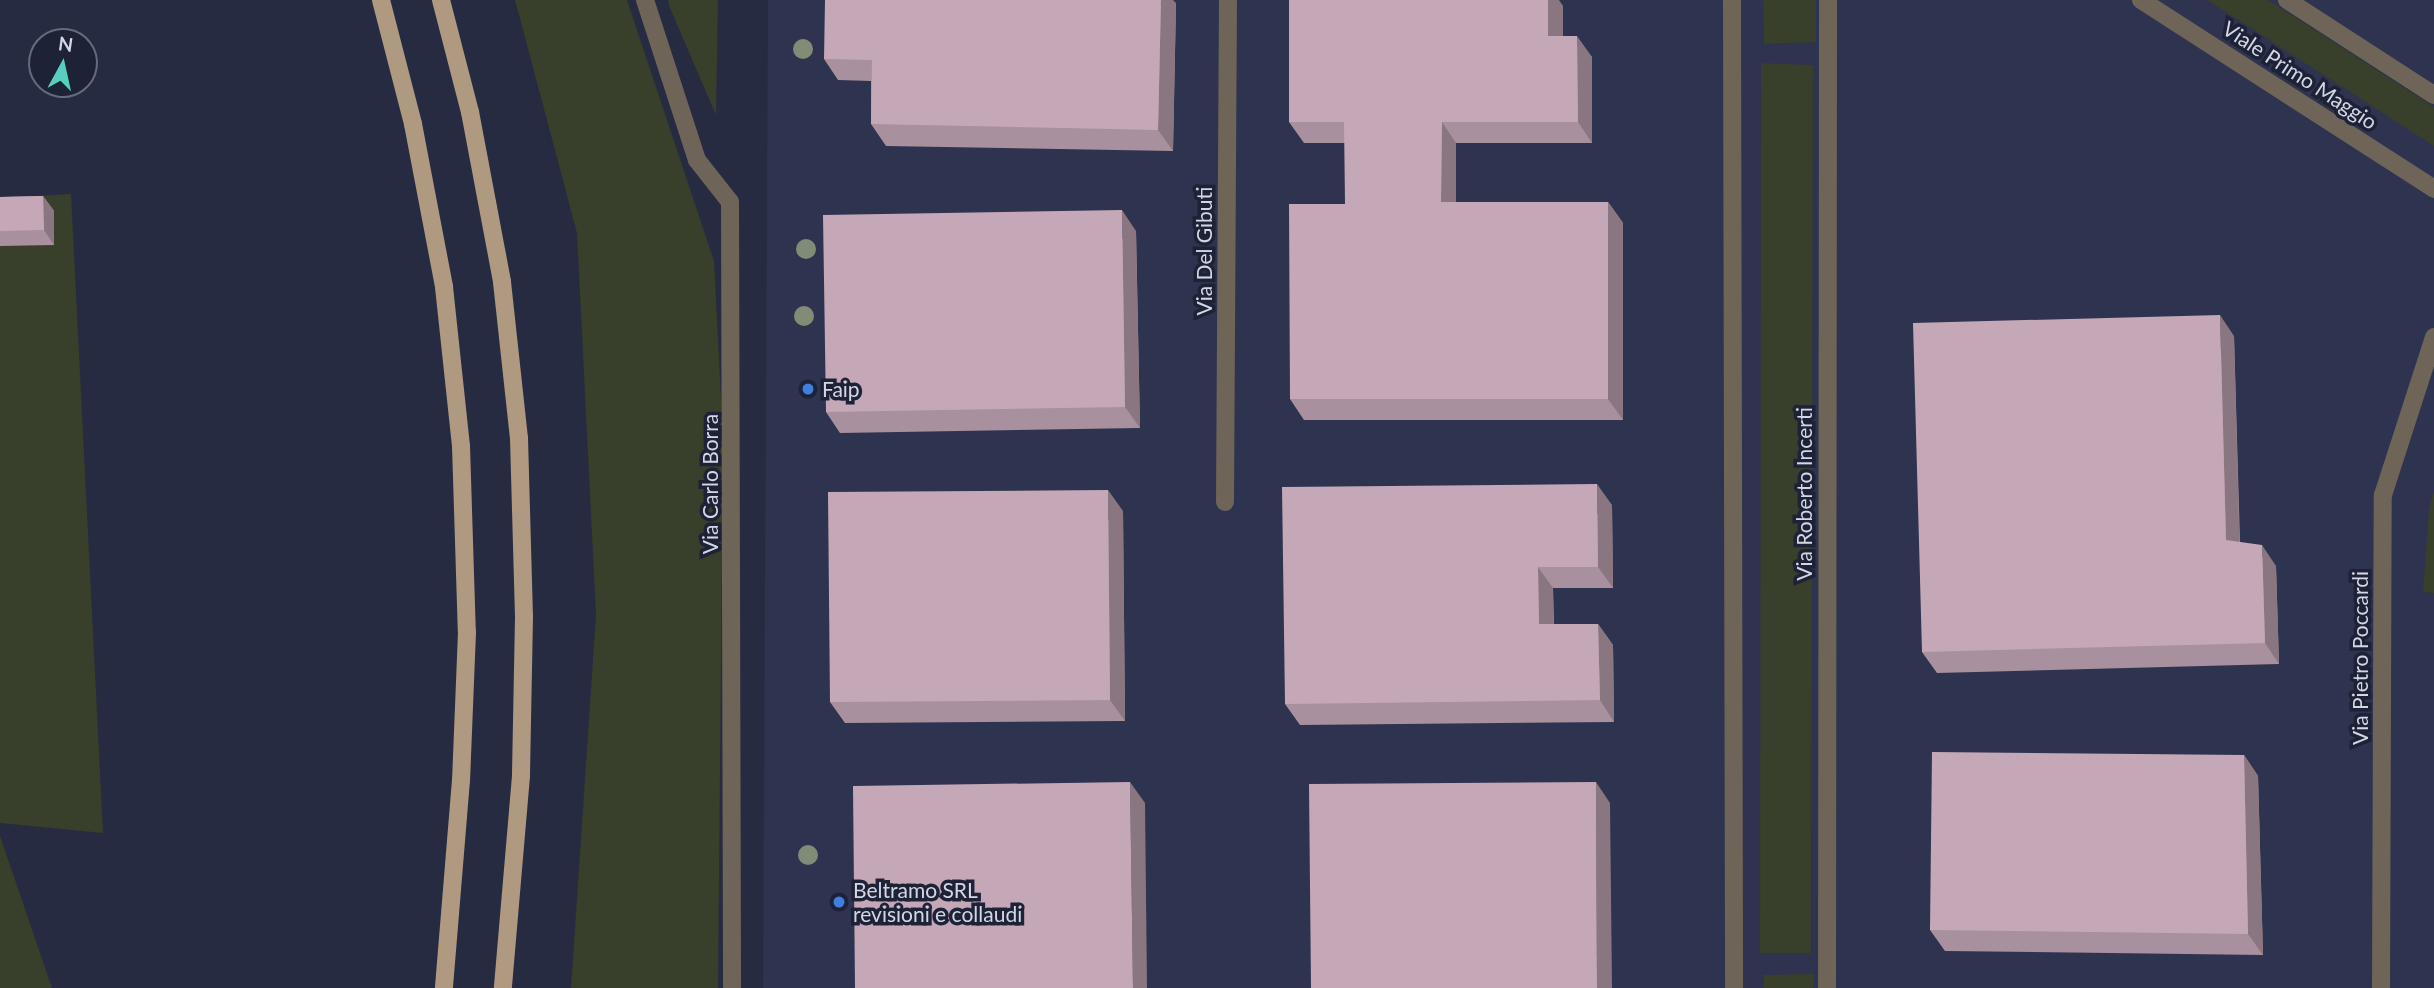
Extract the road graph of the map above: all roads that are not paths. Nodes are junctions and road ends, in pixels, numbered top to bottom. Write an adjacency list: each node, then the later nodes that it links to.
1 (381, 0): 13 (main road)
2 (441, 0): 14 (main road)
3 (645, 0): 15 (street, Via Carlo Borra)
4 (1228, 0): 12 (street, Via Del Gibuti)
5 (1732, 0): 16 (street)
6 (1828, 0): 17 (street, Via Roberto Incerti)
7 (2140, 0): 10 (street, Viale Primo Maggio)
8 (2287, 0): 9 (street)
9 (2434, 95)
10 (2434, 189)
11 (2434, 337): 18 (street, Via Pietro Poccardi)
12 (1225, 502)
13 (444, 988)
14 (503, 988)
15 (732, 988)
16 (1734, 988)
17 (1826, 988)
18 (2381, 988)

